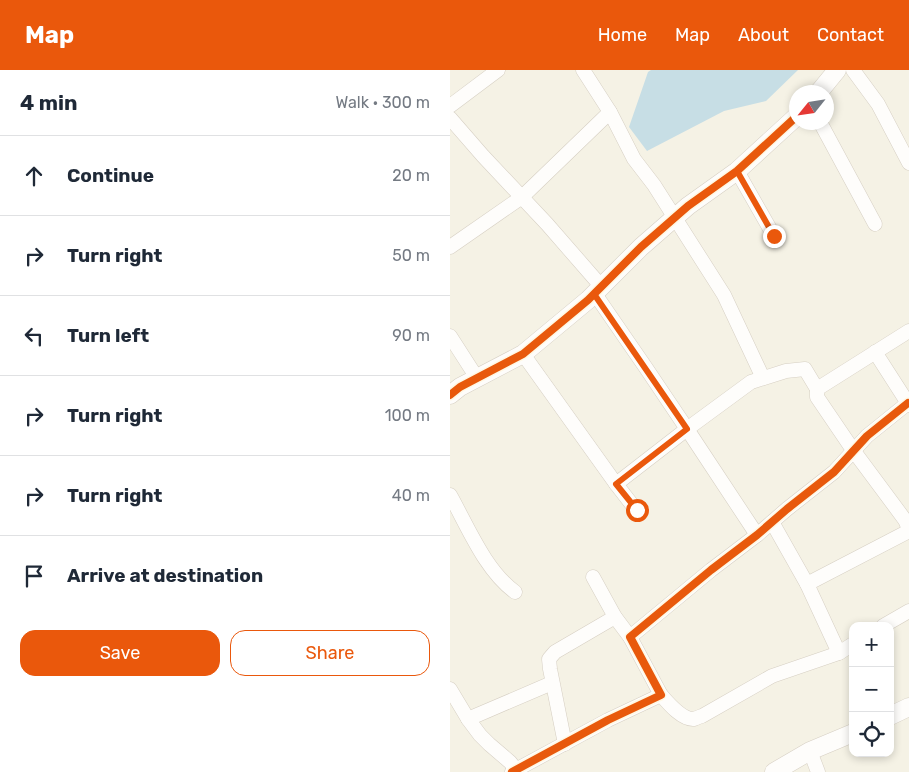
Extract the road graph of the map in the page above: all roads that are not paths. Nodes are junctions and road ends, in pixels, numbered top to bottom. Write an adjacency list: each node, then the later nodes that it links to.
1 (498, 70): 6 (street)
2 (583, 70): 7 (street)
3 (837, 70): 5 (street)
4 (853, 70): 11 (street)
5 (825, 85)
6 (451, 103)
7 (610, 112): 13 (street); 14 (street)
8 (450, 118): 13 (street)
9 (789, 123): 12 (street)
10 (824, 130): 15 (street)
11 (909, 163)
12 (737, 171): 14 (street); 16 (street)
13 (522, 197): 17 (street); 18 (street)
14 (675, 218): 18 (street); 24 (street)
15 (875, 224)
16 (774, 236)
17 (450, 247)
18 (598, 290): 22 (street); 28 (street)
19 (909, 331): 21 (street)
20 (450, 336): 23 (street)
21 (875, 352): 25 (street); 27 (street)
22 (523, 354): 23 (street); 30 (street)
23 (477, 378): 26 (street)
24 (763, 378): 25 (street); 28 (street)
25 (817, 389): 29 (street)
26 (450, 395)
27 (909, 404): 29 (street)
28 (687, 429): 30 (street); 35 (street)
29 (853, 450): 33 (street); 34 (street)
30 (616, 484): 32 (street)
31 (450, 495): 38 (street)
32 (637, 510)
33 (772, 522): 35 (street); 37 (street)
34 (909, 530): 37 (street)
35 (757, 535): 42 (street)
36 (593, 578): 40 (street)
37 (807, 584): 44 (street)
38 (515, 592)
39 (909, 611): 41 (street)
40 (616, 618): 42 (street); 45 (street)
41 (890, 622)
42 (630, 637): 47 (street)
43 (849, 647): 44 (street)
44 (839, 653): 47 (street)
45 (552, 683): 50 (street); 52 (street)
46 (451, 692): 50 (street)
47 (661, 695): 52 (street)
48 (909, 708): 49 (street)
49 (894, 714)
50 (468, 719): 54 (street)
51 (849, 735): 53 (street)
52 (565, 744): 54 (street)
53 (810, 751): 55 (street); 56 (street)
54 (516, 771)
55 (774, 772)
56 (818, 772)

